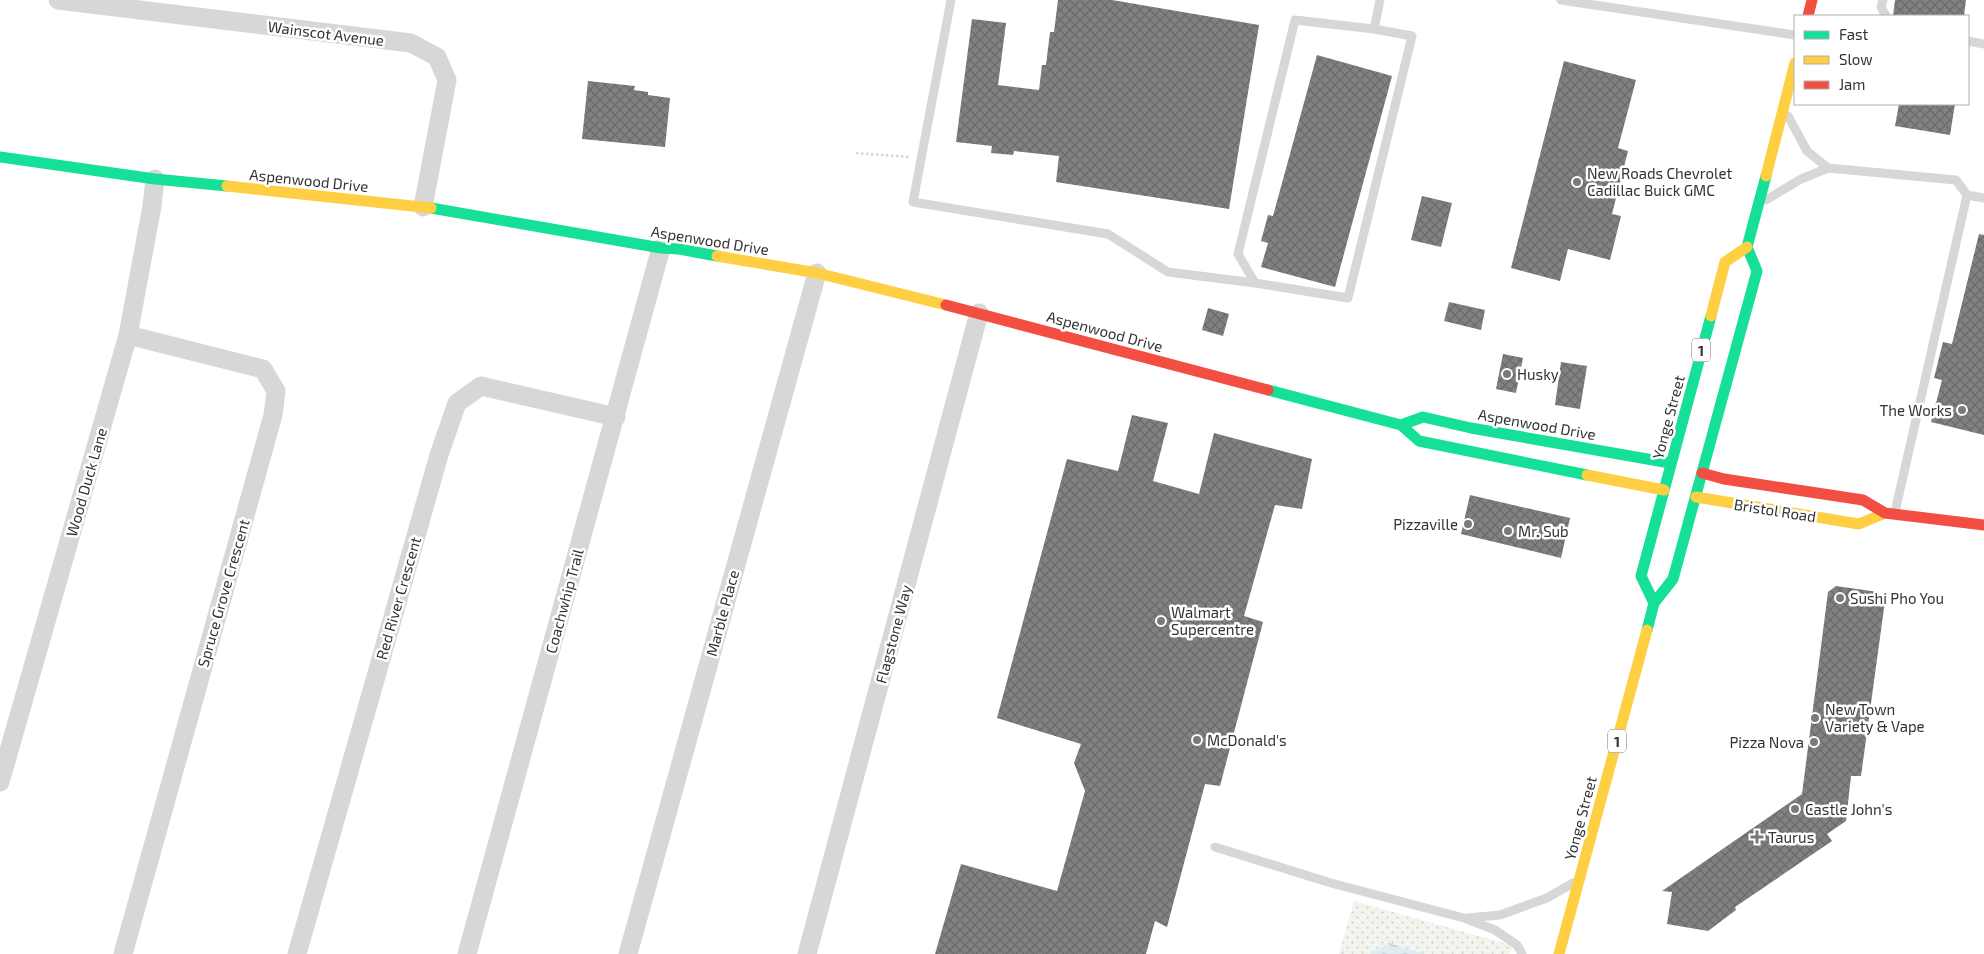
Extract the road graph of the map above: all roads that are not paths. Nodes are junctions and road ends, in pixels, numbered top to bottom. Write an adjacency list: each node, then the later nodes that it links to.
1 (58, 0): 21 (street, Wainscot Avenue)
2 (951, 0): 25 (lane)
3 (1380, 0): 9 (lane)
4 (1562, 0): 10 (lane)
5 (1812, 0): 7 (street)
6 (1883, 0): 8 (lane)
7 (1808, 15)
8 (1885, 15)
9 (1374, 29): 25 (lane); 25 (lane)
10 (1794, 36)
11 (1969, 41): 12 (lane)
12 (1984, 44)
13 (1794, 67): 14 (street)
14 (1784, 108): 16 (lane); 20 (street)
15 (0, 157): 17 (street, Aspenwood Drive)
16 (1828, 168): 18 (lane); 20 (lane)
17 (155, 178): 21 (street, Aspenwood Drive); 27 (street, Wood Duck Lane)
18 (1967, 194): 19 (lane); 34 (lane)
19 (1984, 198)
20 (1758, 205): 22 (street)
21 (423, 207): 23 (street, Aspenwood Drive)
22 (1747, 247): 30 (street, Yonge Street / 1); 31 (street, Yonge Street / 1)
23 (661, 248): 24 (street, Aspenwood Drive); 28 (street, Coachwhip Trail)
24 (817, 273): 26 (street, Aspenwood Drive); 44 (street, Marble Place)
25 (1255, 283)
26 (979, 313): 29 (street, Aspenwood Drive); 45 (street, Flagstone Way)
27 (128, 335): 37 (street, Wood Duck Lane); 41 (street, Spruce Grove Crescent)
28 (616, 416): 42 (street, Red River Crescent); 43 (street, Coachwhip Trail)
29 (1401, 425): 30 (street, Aspenwood Drive); 32 (street, Aspenwood Drive)
30 (1670, 463): 31 (street, Bristol Road); 32 (street, Yonge Street / 1)
31 (1702, 473): 33 (street, Yonge Street / 1); 34 (street, Bristol Road)
32 (1664, 490): 33 (street, Bristol Road); 36 (street, Yonge Street / 1)
33 (1696, 497): 34 (street, Bristol Road); 36 (street, Yonge Street / 1)
34 (1890, 514): 35 (street, Bristol Road)
35 (1984, 525)
36 (1654, 603): 39 (street, Yonge Street / 1)
37 (0, 782)
38 (1215, 847): 40 (lane)
39 (1580, 879): 40 (lane); 47 (street, Yonge Street / 1)
40 (1464, 918): 46 (lane)
41 (123, 954)
42 (297, 954)
43 (467, 954)
44 (628, 954)
45 (807, 954)
46 (1522, 954)
47 (1560, 954)

